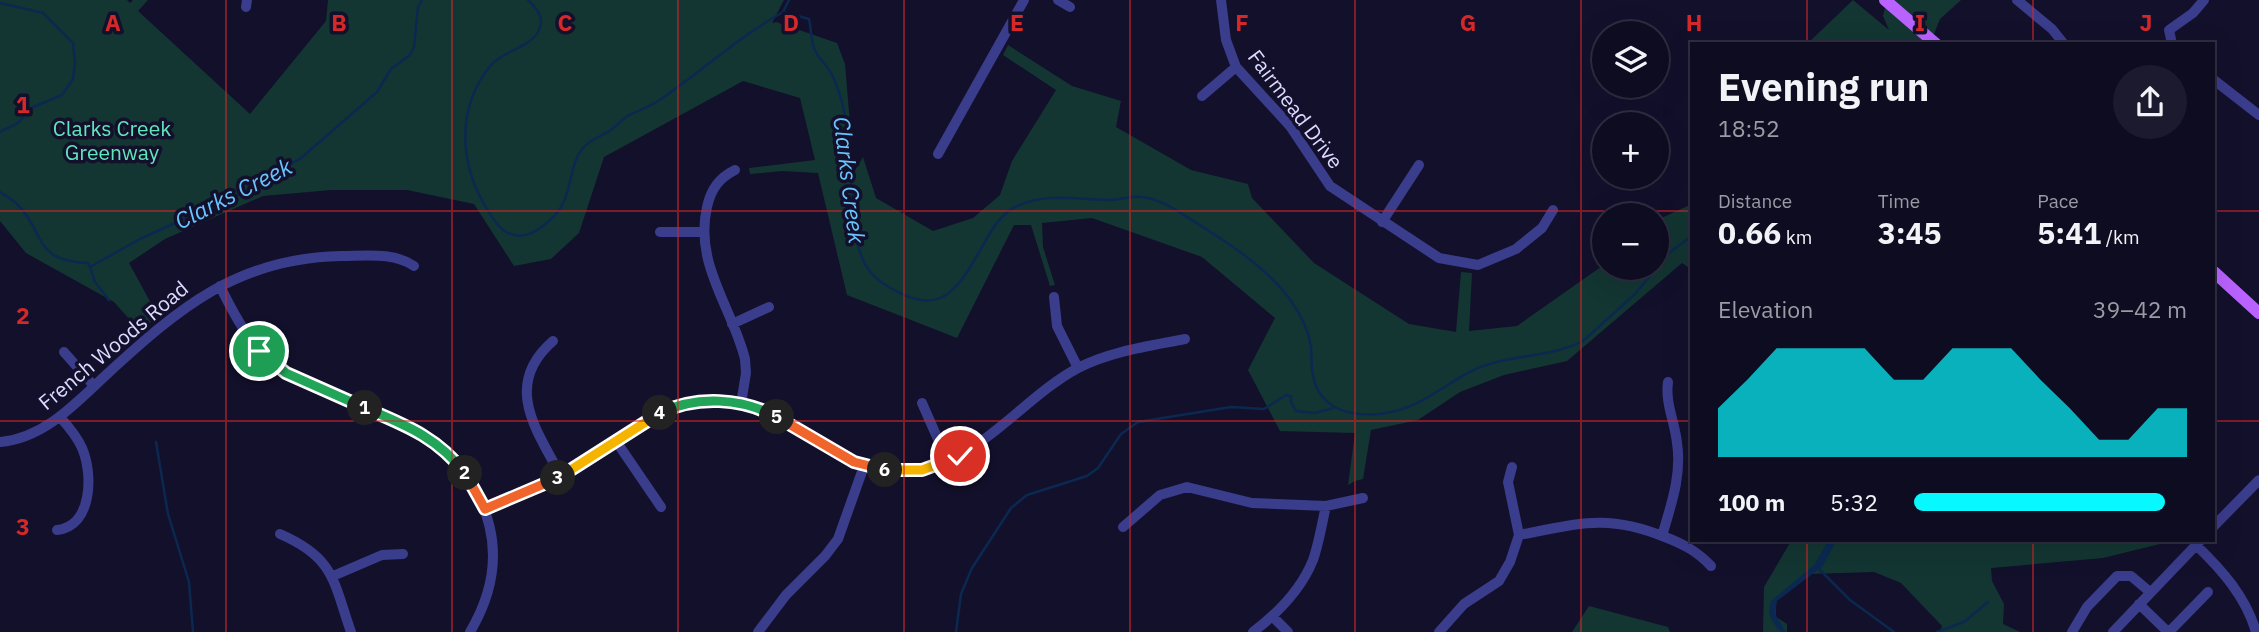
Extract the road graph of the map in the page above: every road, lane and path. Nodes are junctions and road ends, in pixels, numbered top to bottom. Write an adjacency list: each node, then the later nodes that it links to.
1 (1024, 0): 15 (street)
2 (1058, 0): 7 (street)
3 (1221, 0): 11 (street, Fairmead Drive)
4 (2017, 0): 9 (street)
5 (2204, 0): 10 (street)
6 (1886, 1): 8 (main road)
7 (1070, 7)
8 (1934, 42)
9 (2062, 42)
10 (2172, 42)
11 (1236, 67): 13 (street); 19 (street, Fairmead Drive)
12 (2215, 81): 14 (street)
13 (1202, 96)
14 (2259, 115)
15 (938, 154)
16 (1419, 165): 19 (street)
17 (735, 170): 21 (street)
18 (1553, 209): 19 (street, Fairmead Drive)
19 (1382, 222)
20 (660, 232): 21 (street)
21 (704, 232): 28 (street)
22 (414, 266): 24 (street, French Woods Road)
23 (2215, 273): 27 (main road)
24 (219, 286): 34 (street, French Woods Road); 48 (street)
25 (1054, 297): 32 (street)
26 (769, 307): 28 (street)
27 (2259, 313)
28 (732, 324): 36 (street)
29 (1185, 339): 32 (street)
30 (553, 341): 43 (street)
31 (64, 352): 34 (street)
32 (1078, 368): 40 (street)
33 (1668, 382): 54 (street)
34 (94, 386): 37 (street, French Woods Road)
35 (922, 403): 40 (street)
36 (741, 404): 38 (street); 41 (street)
37 (60, 417): 39 (street, French Woods Road); 51 (street)
38 (616, 441): 43 (street); 47 (street)
39 (0, 442)
40 (948, 462): 41 (street)
41 (864, 466): 65 (street)
42 (1513, 467): 53 (street)
43 (561, 477): 48 (street)
44 (2259, 480): 49 (street)
45 (1363, 498): 46 (street)
46 (1326, 506): 50 (street); 62 (street)
47 (661, 507)
48 (485, 509): 64 (street)
49 (2215, 525)
50 (1123, 527)
51 (57, 530)
52 (281, 534): 58 (street)
53 (1519, 534): 54 (street); 68 (street)
54 (1662, 536): 57 (street)
55 (2198, 543): 59 (street); 72 (street)
56 (403, 555): 58 (street)
57 (1711, 566)
58 (333, 576): 63 (street)
59 (2150, 592): 61 (street); 69 (street)
60 (2208, 592): 71 (street)
61 (2139, 604): 70 (street); 71 (street)
62 (1273, 617): 66 (street); 67 (street)
63 (351, 632)
64 (470, 632)
65 (758, 632)
66 (1253, 632)
67 (1288, 632)
68 (1439, 632)
69 (2072, 632)
70 (2113, 632)
71 (2168, 632)
72 (2256, 632)

